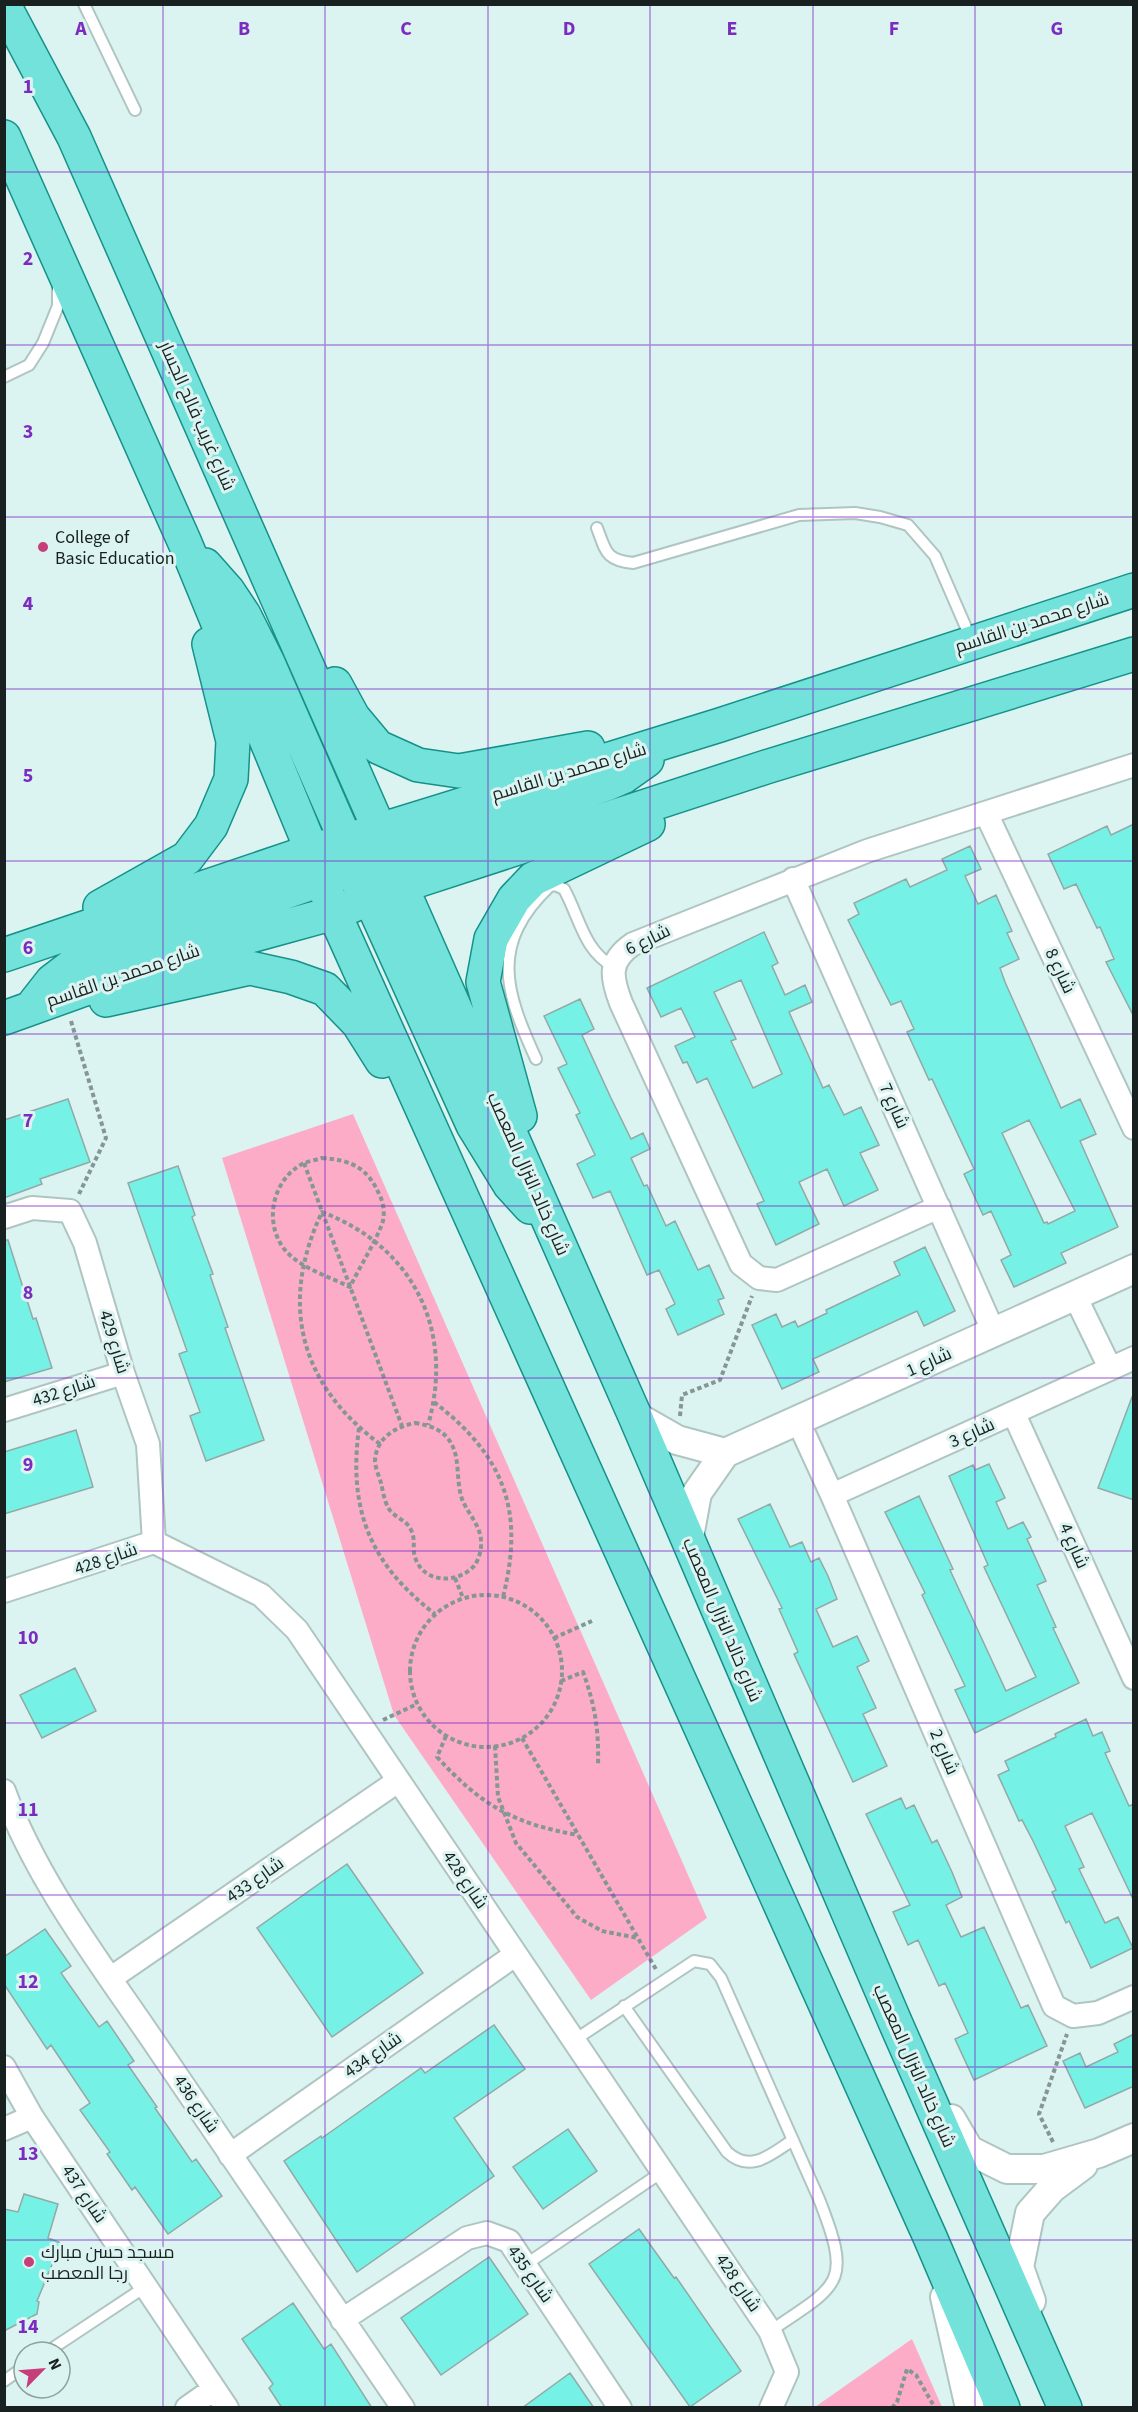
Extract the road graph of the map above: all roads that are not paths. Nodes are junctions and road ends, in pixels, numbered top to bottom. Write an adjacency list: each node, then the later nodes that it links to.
1 (84, 4): 3 (lane)
2 (4, 5): 7 (main road, شارع غريب فالح الجسار)
3 (135, 110)
4 (4, 137): 5 (main road)
5 (57, 255): 6 (lane); 9 (main road)
6 (4, 377)
7 (245, 526): 13 (main road); 18 (main road, شارع غريب فالح الجسار)
8 (597, 528): 11 (lane)
9 (185, 543): 19 (main road); 22 (main road)
10 (1134, 590): 11 (main road, شارع محمد بن القاسم)
11 (972, 642): 13 (main road, شارع محمد بن القاسم)
12 (1134, 654): 16 (main road, شارع محمد بن القاسم)
13 (720, 724): 14 (main road, شارع محمد بن القاسم)
14 (662, 743): 18 (main road, شارع محمد بن القاسم); 19 (main road)
15 (1134, 765): 17 (street, شارع 6)
16 (766, 767): 19 (main road, شارع محمد بن القاسم); 30 (main road)
17 (986, 813): 20 (street, شارع 6); 26 (street, شارع 8)
18 (380, 831): 19 (main road)
19 (359, 871): 21 (main road, شارع محمد بن القاسم); 22 (main road, شارع محمد بن القاسم); 24 (main road); 30 (main road)
20 (793, 879): 23 (street, شارع 6); 28 (street, شارع 7)
21 (334, 913): 24 (main road, شارع محمد بن القاسم); 27 (main road)
22 (17, 951)
23 (614, 967): 25 (lane); 28 (street, شارع 6)
24 (13, 1016): 27 (main road)
25 (536, 1059)
26 (1133, 1124)
27 (453, 1177): 64 (main road)
28 (939, 1207): 33 (street, شارع 7)
29 (4, 1217): 36 (street, شارع 429)
30 (552, 1230): 39 (main road, شارع خالد النزال المعصب)
31 (1134, 1269): 32 (street, شارع 1)
32 (1075, 1296): 33 (street, شارع 1); 35 (street)
33 (994, 1333): 40 (street, شارع 1)
34 (1134, 1358): 35 (street, شارع 3)
35 (1110, 1368): 38 (street, شارع 3)
36 (123, 1372): 37 (street, شارع 432); 43 (street, شارع 429)
37 (4, 1410)
38 (1014, 1413): 42 (street, شارع 3); 46 (street, شارع 4)
39 (635, 1416): 41 (street); 44 (main road, شارع خالد النزال المعصب)
40 (798, 1421): 41 (street, شارع 1); 42 (street, شارع 2)
41 (725, 1453): 44 (street)
42 (832, 1495): 52 (street, شارع 2)
43 (154, 1542): 45 (street, شارع 428); 48 (street, شارع 428)
44 (688, 1542): 54 (main road, شارع خالد النزال المعصب)
45 (4, 1591)
46 (1127, 1647): 47 (street, شارع 4)
47 (1134, 1678)
48 (398, 1781): 50 (street, شارع 428); 51 (street, شارع 433)
49 (4, 1791): 51 (street, شارع 436)
50 (515, 1954): 55 (street, شارع 428); 62 (street, شارع 434)
51 (111, 1978): 62 (street, شارع 436)
52 (1134, 1997)
53 (624, 2006): 55 (lane); 60 (lane); 60 (lane)
54 (896, 2024): 61 (street); 77 (main road, شارع خالد النزال المعصب)
55 (573, 2041): 63 (street, شارع 428)
56 (4, 2067): 57 (street, شارع 437)
57 (32, 2117): 58 (street); 66 (street, شارع 437)
58 (4, 2129)
59 (1134, 2138): 61 (street)
60 (793, 2140): 68 (lane)
61 (1100, 2153): 77 (street)
62 (230, 2155): 67 (street, شارع 436)
63 (662, 2172): 65 (lane); 68 (street, شارع 428)
64 (930, 2237): 75 (street); 76 (main road)
65 (525, 2265): 67 (street, شارع 435); 73 (street, شارع 435)
66 (145, 2286): 69 (lane); 70 (street, شارع 437)
67 (342, 2320): 72 (street, شارع 436)
68 (770, 2331): 74 (street, شارع 428)
69 (65, 2340)
70 (220, 2398): 71 (street)
71 (187, 2408)
72 (403, 2408)
73 (620, 2408)
74 (771, 2408)
75 (970, 2408)
76 (1003, 2408)
77 (1066, 2408)

